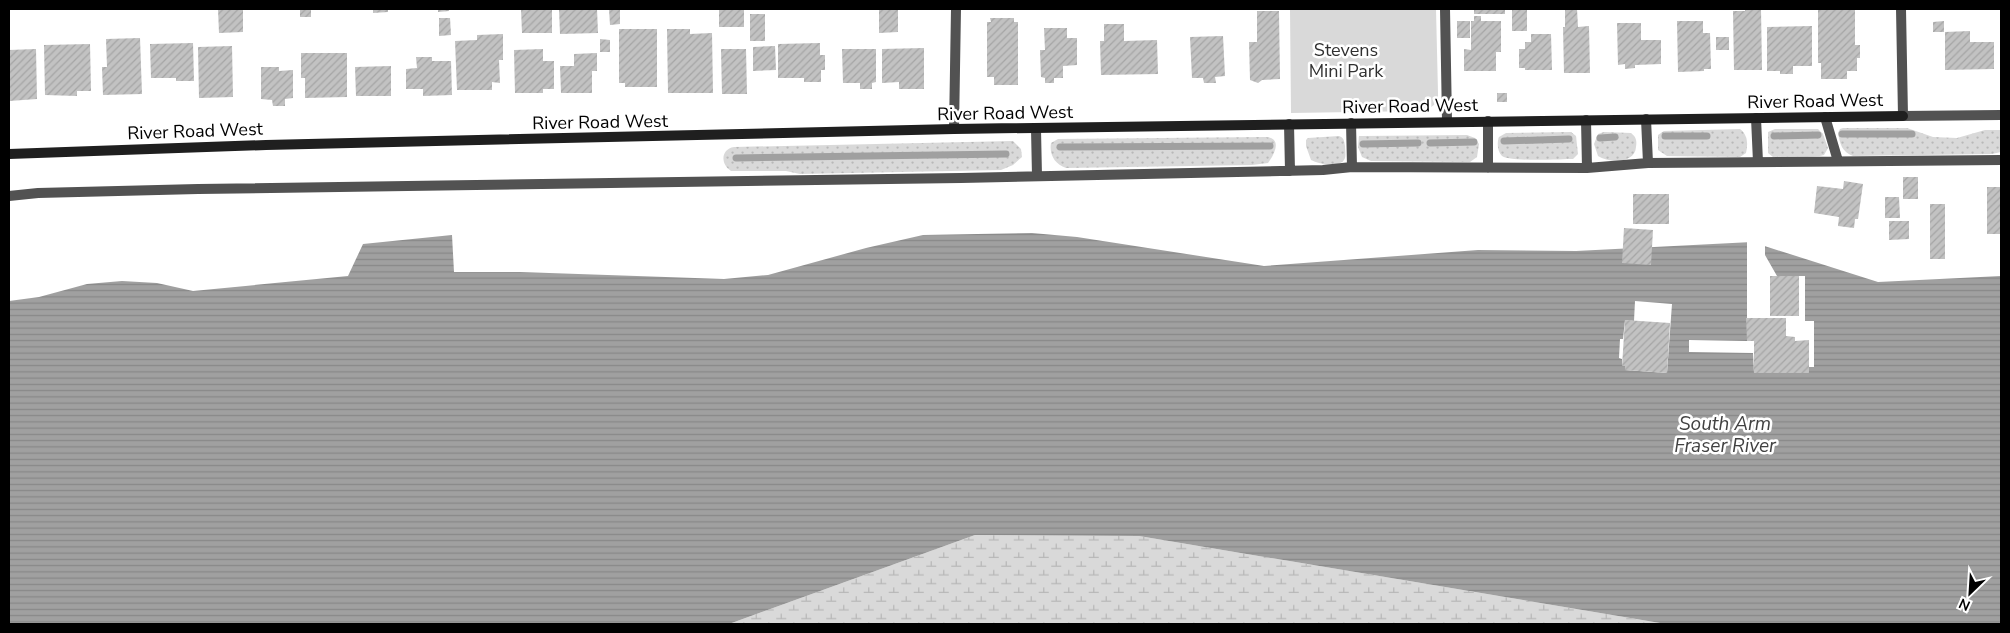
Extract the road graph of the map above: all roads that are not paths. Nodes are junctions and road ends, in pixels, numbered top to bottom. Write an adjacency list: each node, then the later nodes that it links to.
1 (956, 9): 14 (street)
2 (1445, 9): 10 (street)
3 (1901, 9): 5 (street)
4 (2001, 115): 5 (street, River Road West)
5 (1903, 116): 6 (main road, River Road West)
6 (1825, 117): 7 (main road, River Road West); 18 (street)
7 (1756, 118): 8 (main road, River Road West); 19 (street)
8 (1646, 119): 9 (main road, River Road West); 20 (street)
9 (1586, 120): 11 (main road, River Road West); 23 (street)
10 (1447, 121): 11 (main road, River Road West); 12 (main road, River Road West)
11 (1488, 121): 22 (street)
12 (1351, 123): 13 (main road, River Road West); 21 (street)
13 (1289, 124): 15 (main road, River Road West); 24 (street)
14 (954, 129): 15 (main road, River Road West); 16 (main road, River Road West)
15 (1036, 129): 25 (street)
16 (9, 154)
17 (2001, 160): 18 (street)
18 (1838, 161): 19 (street)
19 (1758, 162): 20 (street)
20 (1648, 163): 23 (street)
21 (1352, 167): 22 (street); 24 (street)
22 (1488, 168): 23 (street)
23 (1587, 168)
24 (1290, 171): 25 (street)
25 (1037, 176): 26 (street)
26 (9, 196)

